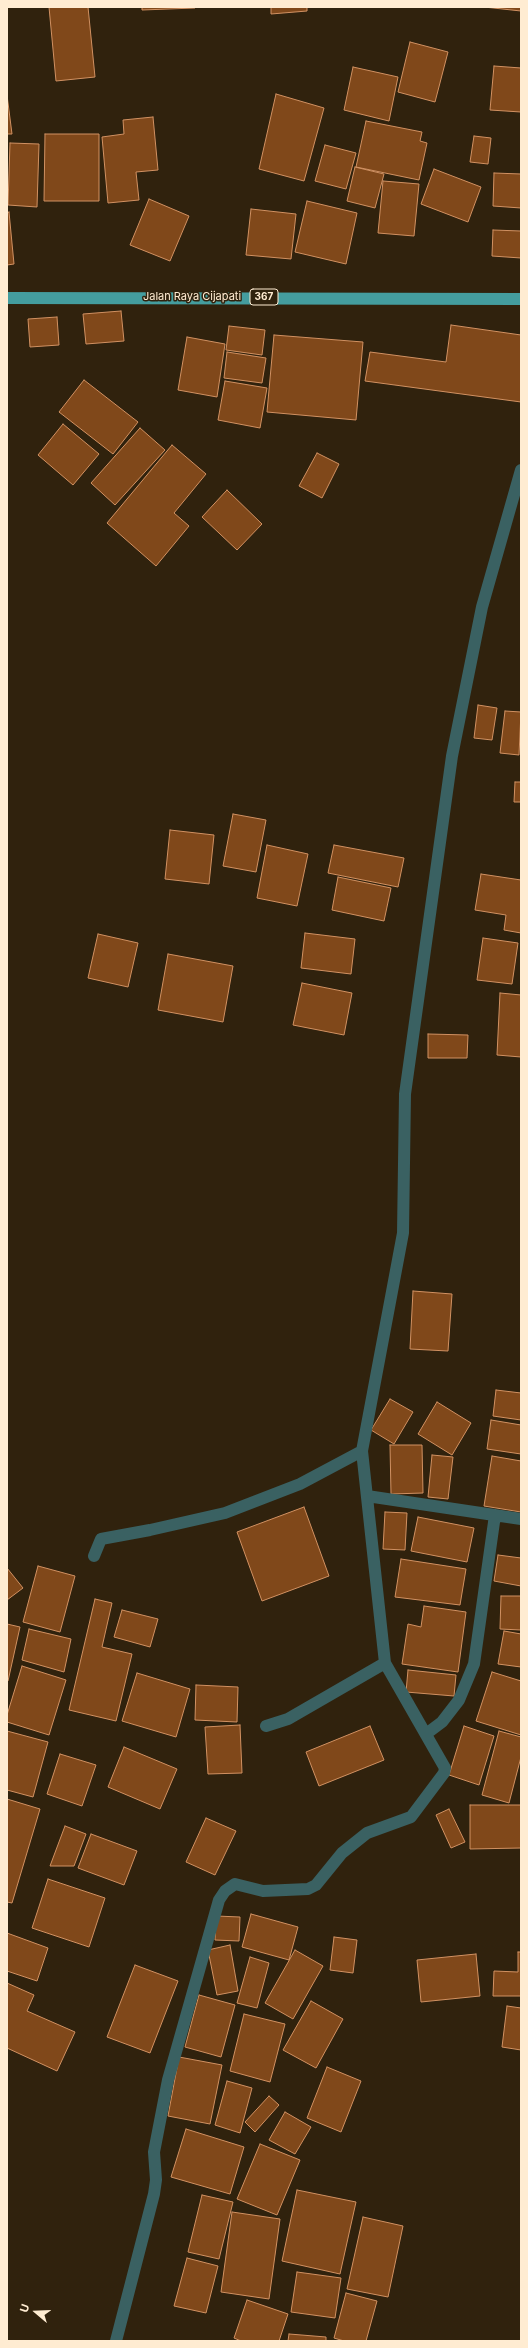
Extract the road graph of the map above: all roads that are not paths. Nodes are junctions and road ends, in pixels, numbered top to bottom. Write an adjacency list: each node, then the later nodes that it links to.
1 (7, 298): 2 (main road, Jalan Raya Cijapati / 367)
2 (521, 299)
3 (521, 470): 4 (street)
4 (362, 1451): 5 (street); 8 (street)
5 (366, 1496): 6 (street); 9 (street)
6 (495, 1515): 7 (street); 11 (street)
7 (521, 1519)
8 (94, 1556)
9 (385, 1663): 10 (street); 11 (street)
10 (266, 1726)
11 (426, 1734): 12 (street)
12 (116, 2341)

